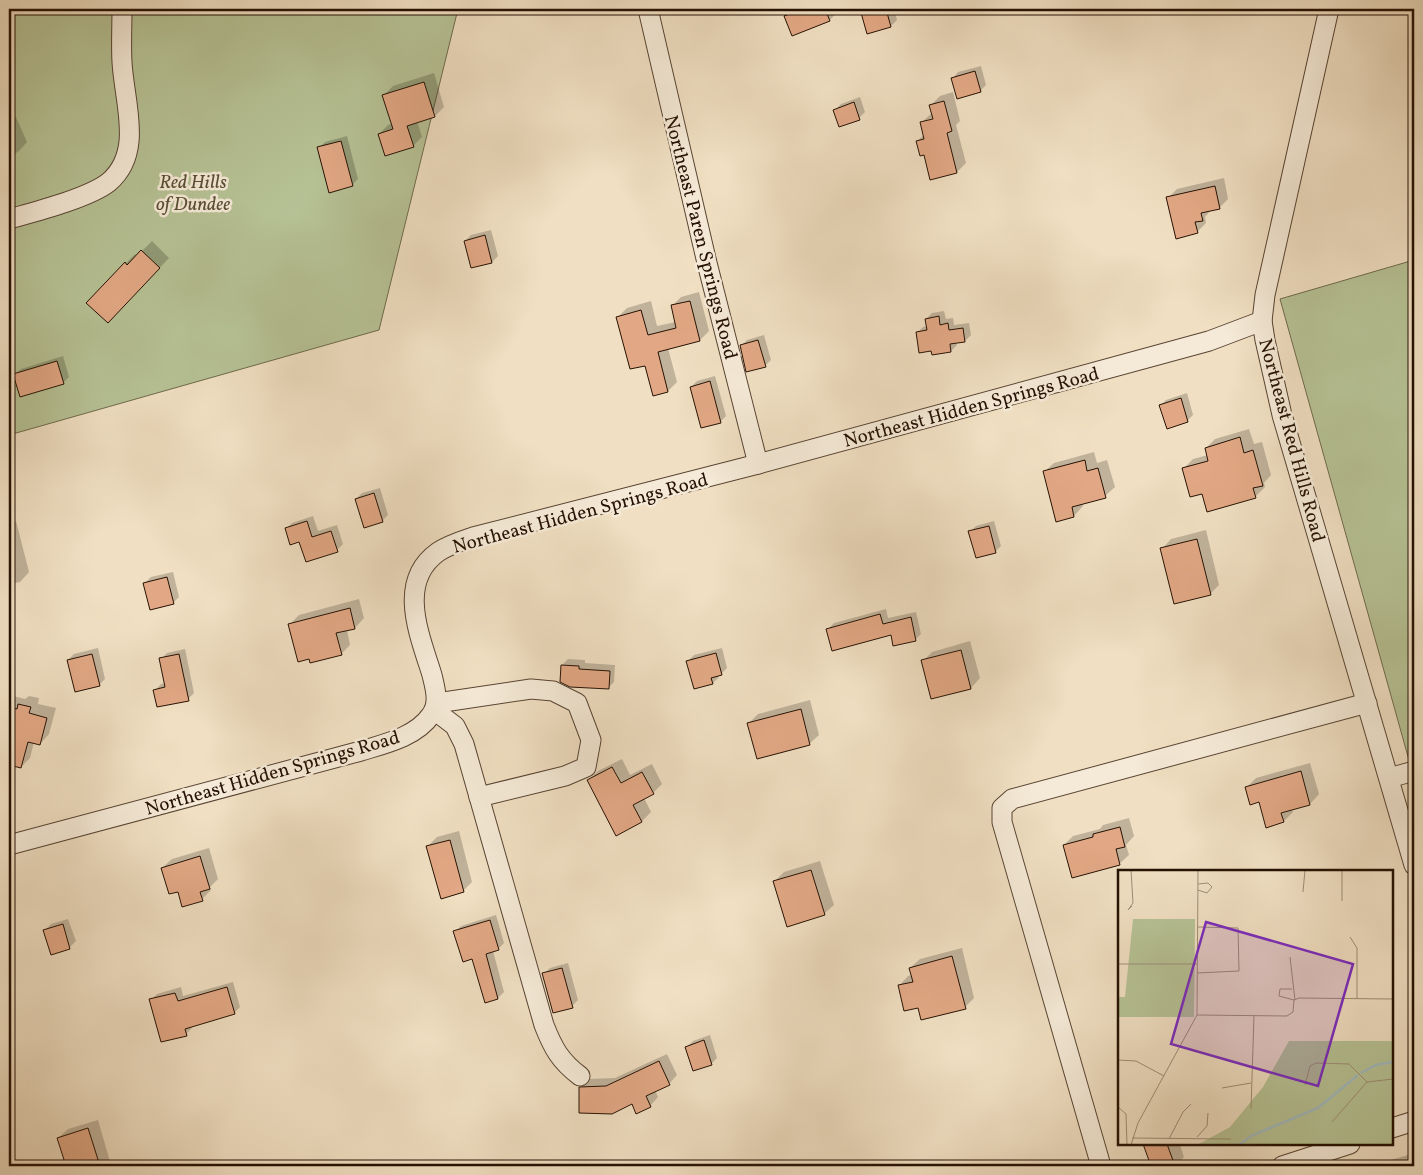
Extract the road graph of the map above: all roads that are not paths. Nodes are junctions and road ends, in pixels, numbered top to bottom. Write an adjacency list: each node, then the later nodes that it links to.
1 (122, 9): 4 (street)
2 (648, 9): 6 (street, Northeast Paren Springs Road)
3 (1329, 9): 5 (street, Northeast Red Hills Road)
4 (9, 219)
5 (1262, 321): 6 (street, Northeast Hidden Springs Road); 7 (street, Northeast Red Hills Road)
6 (758, 464): 8 (street, Northeast Hidden Springs Road)
7 (1367, 703): 10 (street, Northeast Red Hills Road); 18 (street)
8 (435, 706): 11 (street); 11 (street); 12 (street, Northeast Hidden Springs Road)
9 (1414, 771): 10 (street)
10 (1389, 778): 13 (street, Northeast Red Hills Road)
11 (479, 797): 14 (street)
12 (9, 845)
13 (1414, 865)
14 (580, 1076)
15 (1414, 1121): 16 (street)
16 (1393, 1128)
17 (1347, 1145): 19 (street)
18 (1101, 1166)
19 (1282, 1166)

